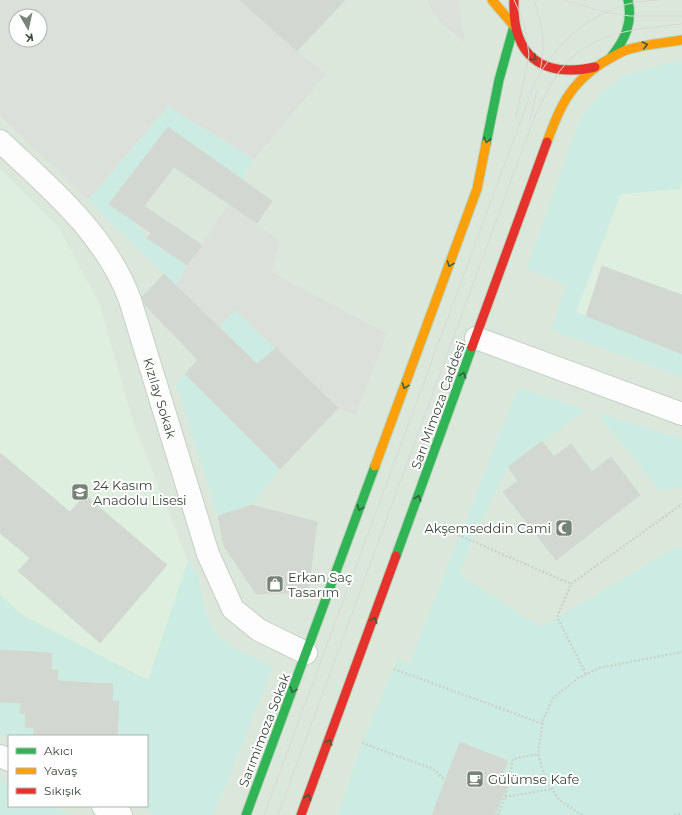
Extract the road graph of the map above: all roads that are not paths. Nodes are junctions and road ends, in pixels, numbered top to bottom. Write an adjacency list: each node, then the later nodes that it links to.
1 (492, 0): 4 (main road)
2 (514, 0): 4 (main road)
3 (628, 0): 6 (main road)
4 (514, 26): 7 (main road, one-way to 7); 11 (main road, one-way to 11)
5 (682, 40): 6 (main road, one-way to 5)
6 (610, 58): 7 (main road, Sarı Mimoza Caddesi)
7 (595, 68): 9 (main road, Sarı Mimoza Caddesi)
8 (0, 141): 11 (street, Kızılay Sokak)
9 (476, 338): 10 (street); 15 (main road, Sarı Mimoza Caddesi, one-way to 9)
10 (682, 414)
11 (306, 653): 14 (main road, Sarımimoza Sokak, one-way to 14)
12 (105, 807): 13 (street)
13 (121, 815)
14 (246, 815)
15 (301, 815)

